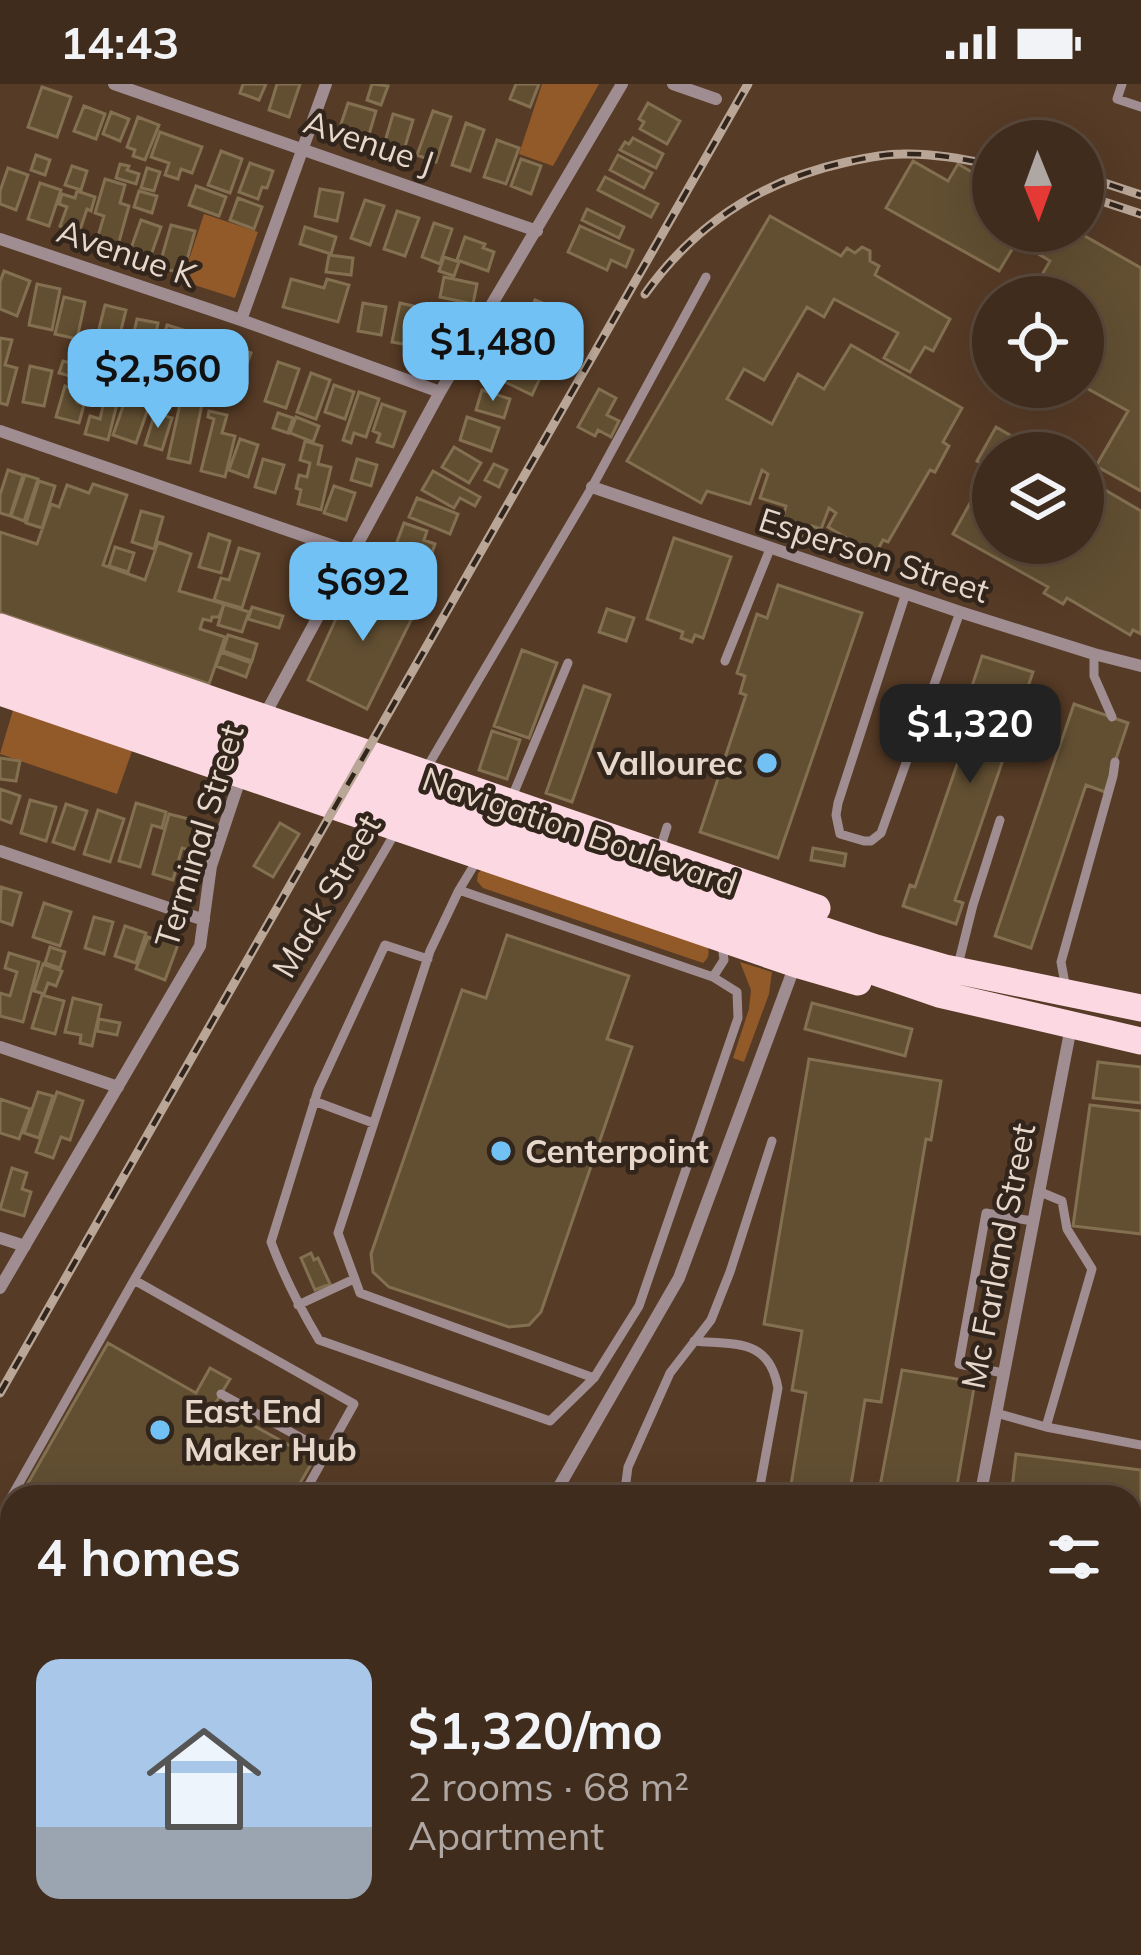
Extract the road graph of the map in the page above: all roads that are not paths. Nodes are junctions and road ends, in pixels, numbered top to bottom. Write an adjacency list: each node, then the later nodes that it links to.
1 (114, 84): 8 (street, Avenue J)
2 (326, 84): 8 (street)
3 (622, 84): 9 (street, Terminal Street)
4 (674, 84): 6 (street)
5 (1122, 84): 7 (lane)
6 (716, 99)
7 (1141, 106)
8 (304, 148): 9 (street, Avenue J); 12 (street)
9 (537, 231): 13 (street, Terminal Street)
10 (0, 238): 12 (street, Avenue K)
11 (706, 277): 15 (lane, Mack Street)
12 (241, 320): 13 (street, Avenue K)
13 (440, 392): 17 (street, Terminal Street)
14 (0, 431): 17 (street)
15 (592, 487): 16 (street, Esperson Street); 32 (lane, Mack Street)
16 (770, 549): 18 (street, Esperson Street); 23 (lane)
17 (351, 552): 29 (street, Terminal Street)
18 (906, 593): 19 (street, Esperson Street); 19 (lane)
19 (960, 612): 22 (street, Esperson Street)
20 (0, 626): 29 (main road)
21 (0, 649): 27 (main road, Navigation Boulevard)
22 (1094, 654): 25 (street, Esperson Street); 30 (lane)
23 (725, 661)
24 (568, 663): 34 (lane)
25 (1141, 666)
26 (0, 671): 27 (main road, Navigation Boulevard)
27 (74, 686): 45 (main road, Navigation Boulevard)
28 (0, 692): 33 (main road)
29 (263, 717): 32 (main road); 33 (street, Terminal Street)
30 (1112, 717)
31 (1115, 762): 46 (lane)
32 (423, 773): 34 (main road); 36 (lane, Mack Street)
33 (241, 776): 36 (main road); 40 (street, Terminal Street)
34 (510, 802): 45 (main road)
35 (1000, 820): 45 (lane)
36 (398, 828): 38 (main road); 60 (lane, Mack Street)
37 (0, 851): 40 (street)
38 (480, 856): 39 (lane); 41 (main road)
39 (459, 890): 42 (lane); 44 (lane)
40 (204, 920): 51 (street, Terminal Street)
41 (721, 939): 43 (main road); 44 (lane)
42 (428, 959): 52 (lane); 53 (lane)
43 (796, 964): 45 (main road); 73 (street)
44 (712, 977): 65 (lane)
45 (947, 978): 46 (main road, Navigation Boulevard); 48 (main road, Navigation Boulevard)
46 (1068, 993): 47 (main road, Navigation Boulevard); 48 (main road)
47 (1141, 1008)
48 (1071, 1026): 49 (main road, Navigation Boulevard); 55 (street, Mc Farland Street)
49 (1141, 1041)
50 (0, 1047): 51 (street)
51 (118, 1087): 58 (street, Terminal Street)
52 (314, 1101): 53 (lane); 62 (lane)
53 (373, 1123): 59 (lane)
54 (772, 1141): 63 (lane)
55 (1038, 1191): 56 (street, Mc Farland Street); 68 (lane)
56 (1032, 1221): 64 (street, Mc Farland Street); 64 (lane)
57 (0, 1238): 58 (street)
58 (25, 1246): 61 (street, Terminal Street)
59 (354, 1279): 62 (lane); 65 (lane)
60 (134, 1280): 70 (lane); 71 (lane, Mack Street)
61 (0, 1288)
62 (298, 1305): 65 (lane)
63 (694, 1341): 74 (lane); 75 (lane)
64 (1004, 1373): 67 (street, Mc Farland Street)
65 (594, 1378)
66 (221, 1394): 70 (lane)
67 (996, 1413): 68 (lane); 76 (street, Mc Farland Street)
68 (1046, 1427): 69 (lane)
69 (1141, 1445)
70 (327, 1453): 72 (lane)
71 (18, 1485)
72 (309, 1485)
73 (560, 1485)
74 (626, 1485)
75 (760, 1485)
76 (982, 1485)

